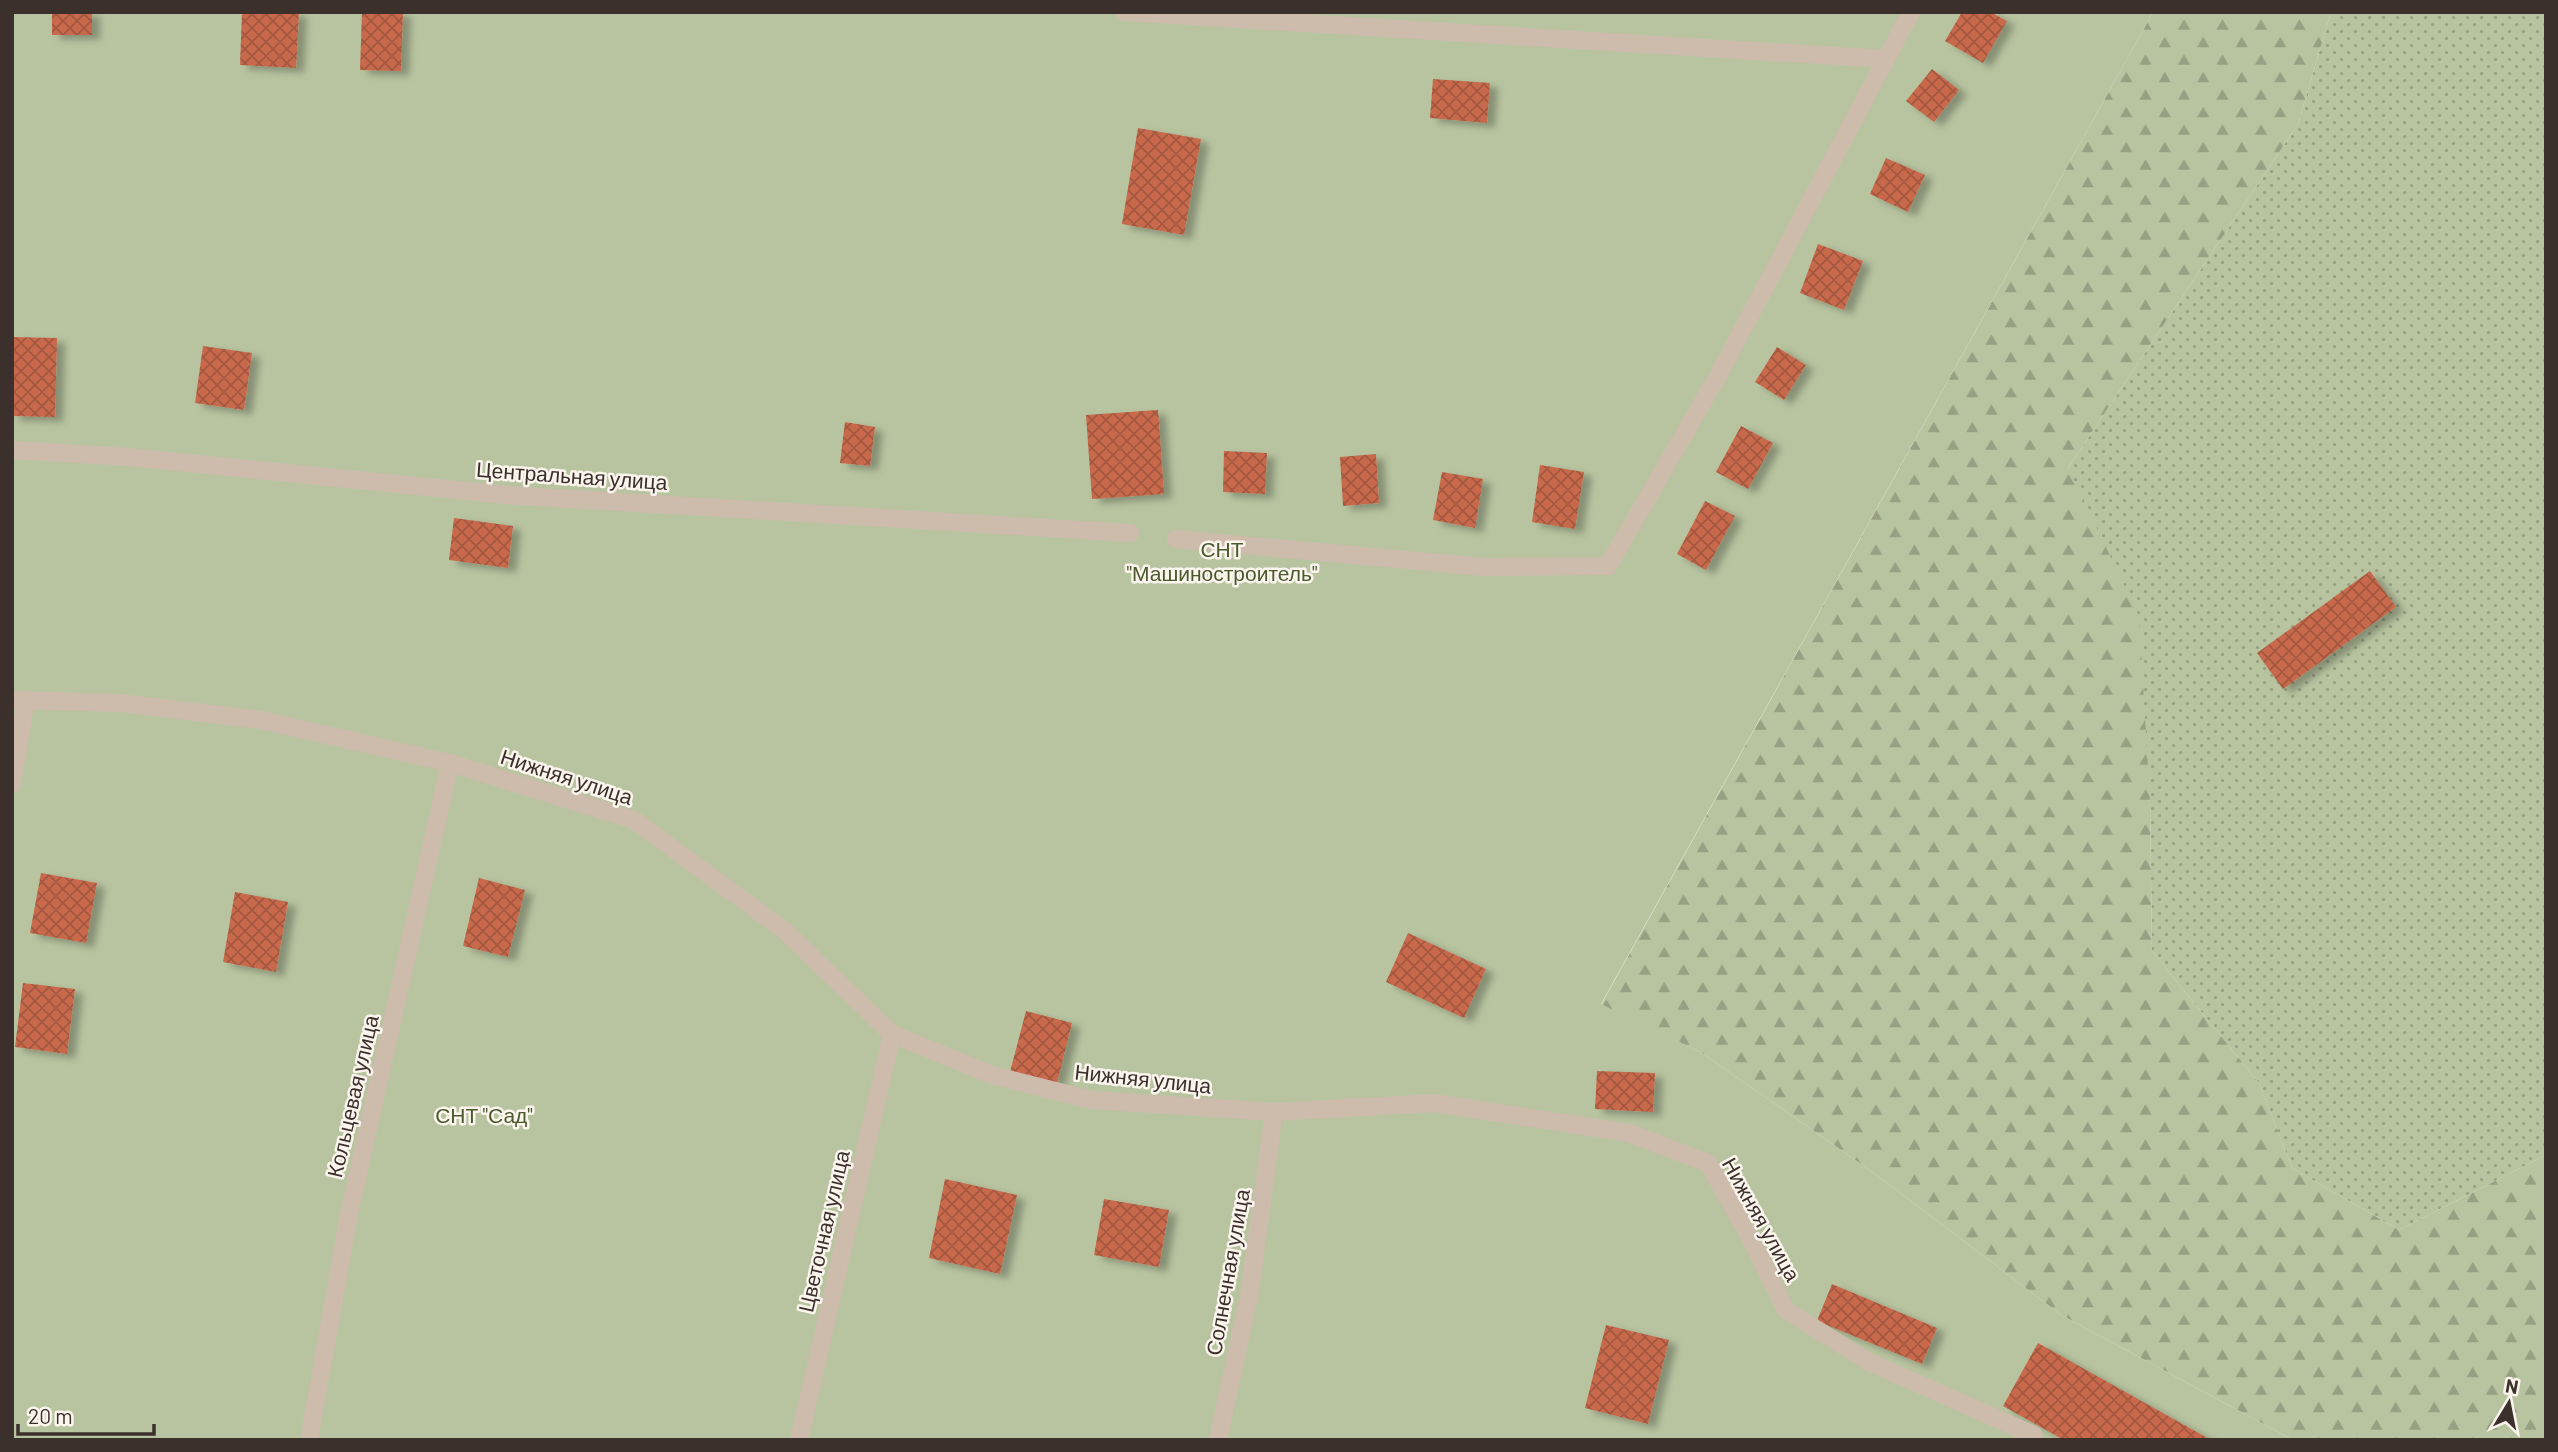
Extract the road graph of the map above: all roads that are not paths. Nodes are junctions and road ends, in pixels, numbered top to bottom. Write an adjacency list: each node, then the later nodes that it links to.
1 (1124, 12): 3 (street)
2 (1911, 12): 3 (street)
3 (1886, 59): 6 (street)
4 (12, 450): 5 (street, Центральная улица)
5 (1130, 533)
6 (1177, 539)
7 (19, 700): 8 (street, Нижняя улица); 9 (street)
8 (450, 763): 10 (street, Нижняя улица); 13 (street, Кольцевая улица)
9 (12, 784)
10 (892, 1034): 11 (street, Нижняя улица); 14 (street, Цветочная улица)
11 (1275, 1112): 12 (street, Нижняя улица); 15 (street, Солнечная улица)
12 (2034, 1435)
13 (309, 1440)
14 (799, 1440)
15 (1218, 1440)

